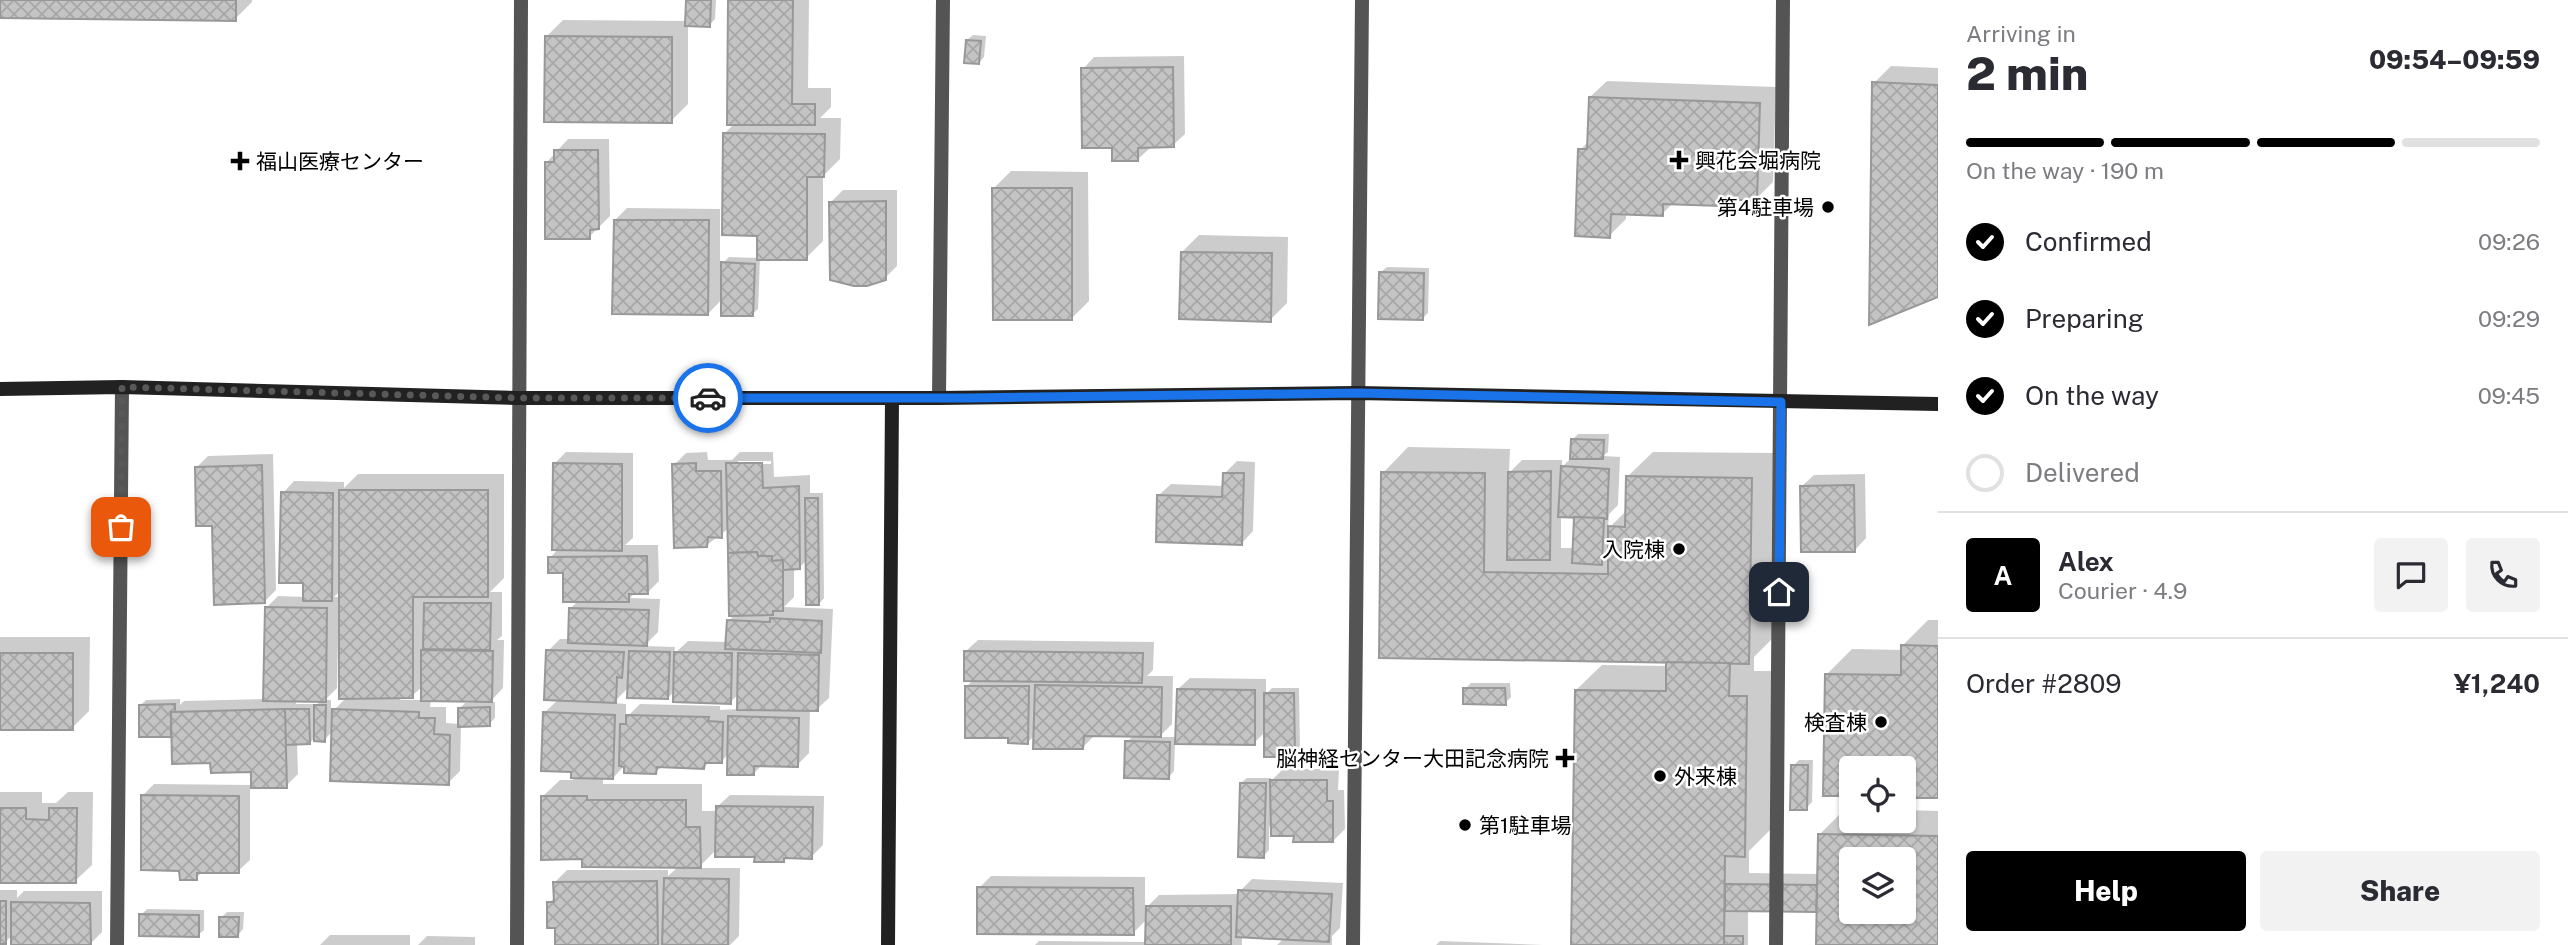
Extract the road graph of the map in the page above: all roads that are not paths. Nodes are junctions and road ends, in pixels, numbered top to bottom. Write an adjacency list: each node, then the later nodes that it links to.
1 (520, 0): 8 (street)
2 (943, 0): 10 (street)
3 (1362, 0): 7 (street)
4 (1783, 0): 11 (street)
5 (122, 387): 6 (street); 8 (street); 13 (street)
6 (0, 389)
7 (1358, 393): 10 (street); 11 (street); 16 (street)
8 (518, 398): 9 (street); 14 (street)
9 (892, 398): 10 (street); 15 (street)
10 (939, 398)
11 (1781, 402): 12 (street); 17 (street)
12 (1938, 404)
13 (117, 945)
14 (517, 945)
15 (888, 945)
16 (1353, 945)
17 (1776, 945)

